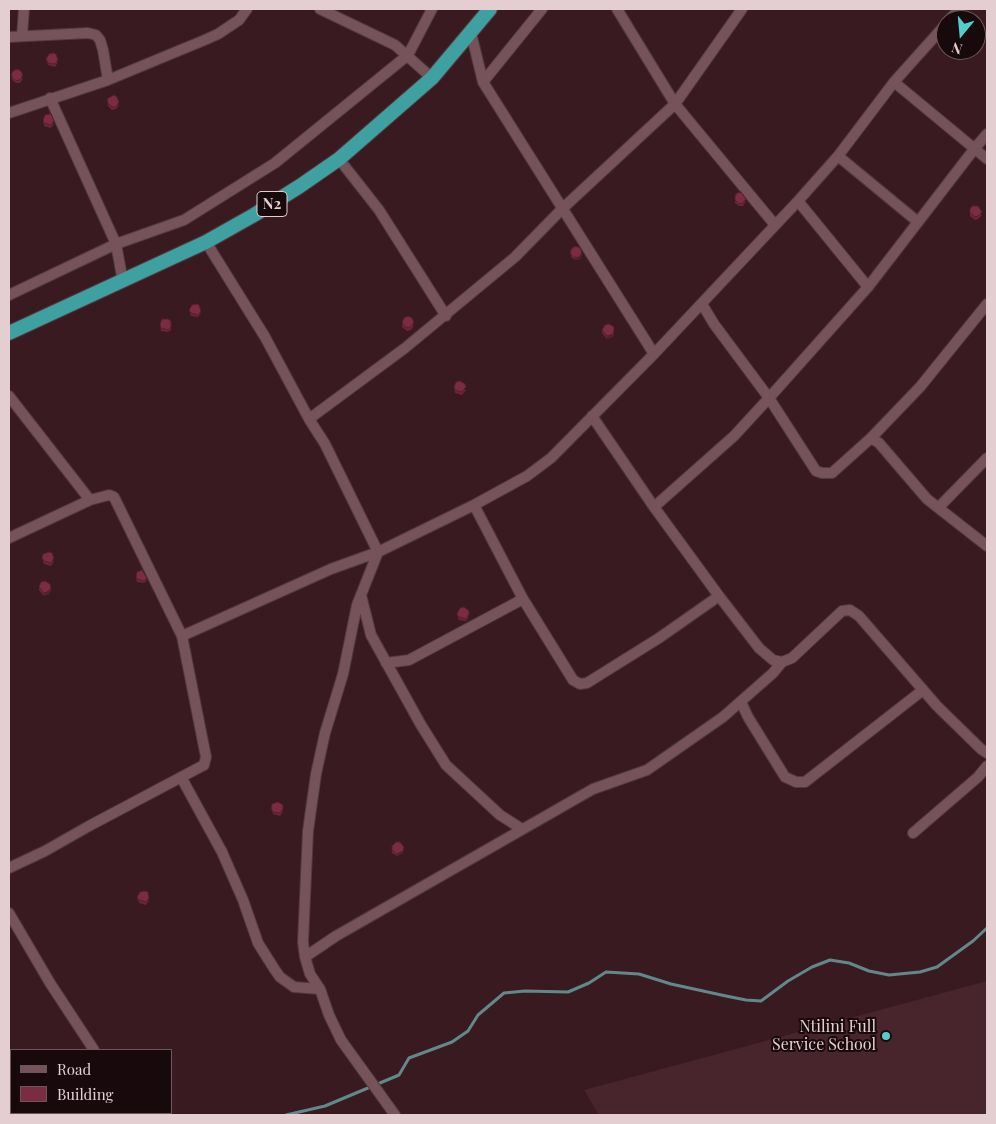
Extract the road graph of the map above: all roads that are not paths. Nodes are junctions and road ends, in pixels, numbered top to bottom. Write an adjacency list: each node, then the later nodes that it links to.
1 (24, 9): 11 (street)
2 (247, 9): 15 (street)
3 (320, 9): 13 (street)
4 (432, 9): 13 (street)
5 (490, 9): 9 (highway, N2)
6 (542, 9): 16 (street)
7 (617, 9): 19 (street)
8 (742, 9): 19 (street)
9 (471, 33): 14 (highway, N2); 16 (street)
10 (936, 35): 17 (street)
11 (22, 36): 12 (street); 15 (street)
12 (9, 37)
13 (408, 55): 14 (street); 31 (street)
14 (432, 78): 24 (highway, N2)
15 (108, 80): 18 (street)
16 (483, 82): 27 (street)
17 (894, 82): 22 (street); 23 (street)
18 (50, 98): 20 (street); 31 (street)
19 (675, 104): 27 (street); 29 (street)
20 (9, 113)
21 (987, 134): 22 (street)
22 (975, 148): 25 (street); 28 (street)
23 (838, 156): 26 (street); 28 (street)
24 (339, 159): 30 (highway, N2); 37 (street)
25 (987, 159)
26 (798, 202): 29 (street); 33 (street)
27 (563, 208): 37 (street); 39 (street)
28 (918, 222): 33 (street)
29 (775, 225): 35 (street)
30 (206, 242): 32 (highway, N2); 43 (street)
31 (116, 244): 32 (street); 34 (street)
32 (123, 282): 38 (highway, N2)
33 (868, 286): 41 (street)
34 (9, 295)
35 (702, 304): 39 (street); 41 (street)
36 (987, 304): 44 (street)
37 (446, 316): 43 (street)
38 (9, 333)
39 (654, 354): 42 (street)
40 (9, 396): 46 (street)
41 (770, 398): 44 (street); 48 (street)
42 (592, 416): 47 (street); 48 (street)
43 (309, 418): 52 (street)
44 (871, 438): 49 (street)
45 (987, 458): 49 (street)
46 (90, 500): 50 (street); 56 (street)
47 (474, 505): 52 (street); 55 (street)
48 (654, 507): 54 (street)
49 (939, 507): 51 (street)
50 (9, 538)
51 (987, 546)
52 (378, 552): 53 (street); 56 (street)
53 (361, 595): 58 (street); 68 (street)
54 (719, 596): 55 (street); 57 (street)
55 (523, 599): 58 (street)
56 (182, 636): 63 (street)
57 (782, 662): 59 (street); 60 (street)
58 (386, 663): 64 (street)
59 (923, 690): 60 (street); 61 (street)
60 (741, 702): 64 (street)
61 (987, 753)
62 (987, 766): 65 (street)
63 (181, 777): 66 (street); 69 (street)
64 (522, 830): 68 (street)
65 (913, 833)
66 (9, 868)
67 (9, 913): 70 (street)
68 (305, 957): 69 (street)
69 (320, 989): 71 (street)
70 (93, 1049)
71 (395, 1115)

